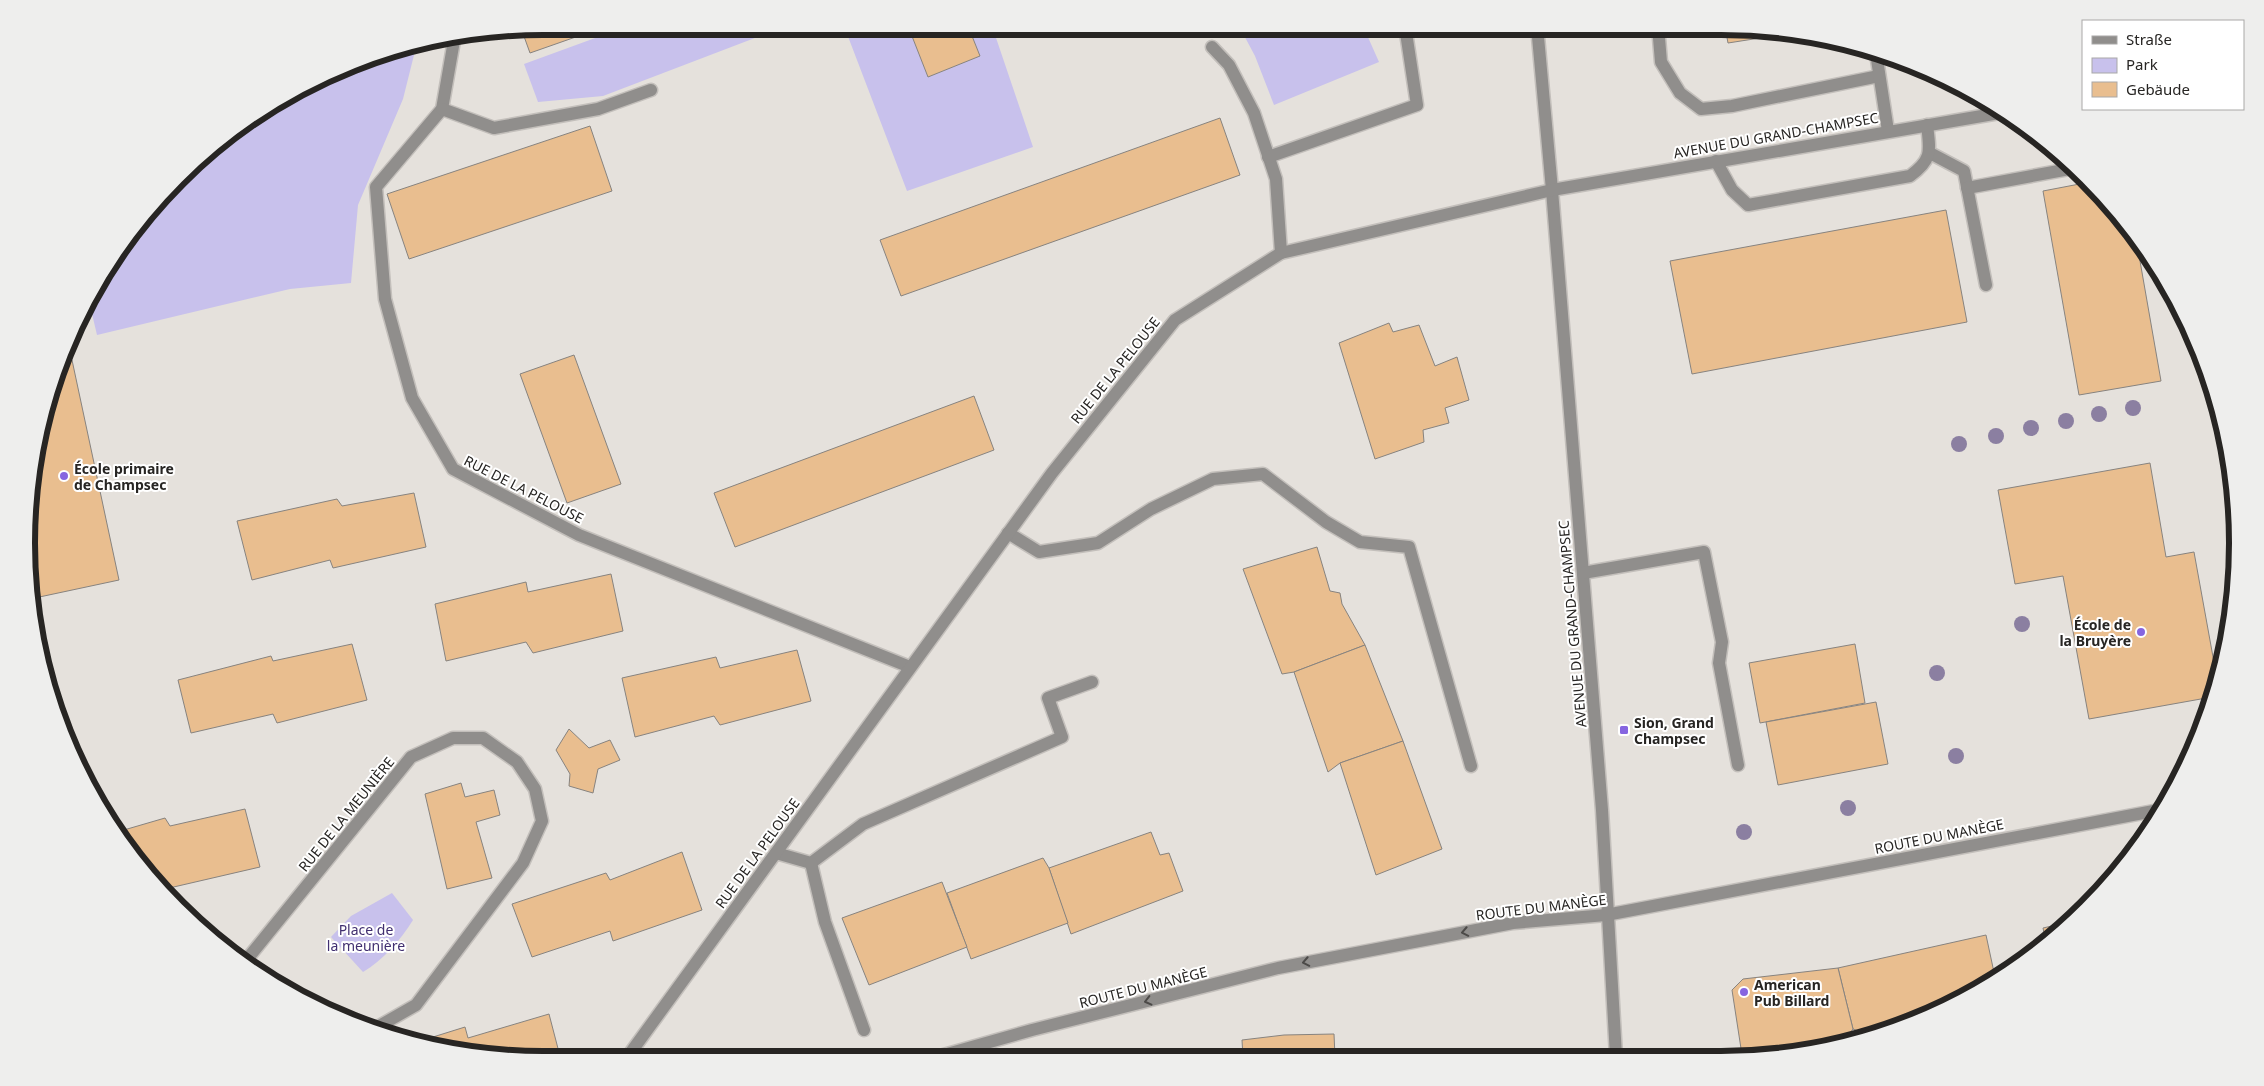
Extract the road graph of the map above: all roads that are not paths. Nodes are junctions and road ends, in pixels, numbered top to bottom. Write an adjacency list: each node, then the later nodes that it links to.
1 (1405, 35): 14 (street)
2 (1538, 35): 18 (street, AVENUE DU GRAND-CHAMPSEC)
3 (1659, 35): 7 (street)
4 (454, 43): 9 (street)
5 (1212, 47): 14 (street)
6 (1877, 60): 7 (street)
7 (1879, 76): 12 (street)
8 (652, 90): 9 (street)
9 (442, 109): 23 (street, RUE DE LA PELOUSE)
10 (1992, 114): 11 (street, AVENUE DU GRAND-CHAMPSEC)
11 (1927, 125): 12 (street, AVENUE DU GRAND-CHAMPSEC); 13 (street)
12 (1888, 131): 15 (street, AVENUE DU GRAND-CHAMPSEC)
13 (1930, 152): 15 (street); 17 (street)
14 (1268, 156): 19 (street)
15 (1716, 161): 18 (street, AVENUE DU GRAND-CHAMPSEC)
16 (2065, 170): 17 (street)
17 (1967, 188): 20 (street)
18 (1552, 190): 19 (street, RUE DE LA PELOUSE); 22 (street, AVENUE DU GRAND-CHAMPSEC)
19 (1281, 253): 21 (street, RUE DE LA PELOUSE)
20 (1986, 285)
21 (1008, 533): 23 (street, RUE DE LA PELOUSE); 26 (street)
22 (1582, 573): 25 (street); 30 (street, AVENUE DU GRAND-CHAMPSEC)
23 (910, 668): 28 (street, RUE DE LA PELOUSE)
24 (1092, 682): 29 (street)
25 (1738, 765)
26 (1471, 766)
27 (2152, 811): 30 (street, ROUTE DU MANÈGE)
28 (776, 853): 29 (street); 34 (street, RUE DE LA PELOUSE)
29 (811, 863): 33 (street)
30 (1606, 915): 35 (street, ROUTE DU MANÈGE, one-way to 35); 36 (street, AVENUE DU GRAND-CHAMPSEC)
31 (249, 957): 32 (street, RUE DE LA MEUNIÈRE)
32 (382, 1025)
33 (864, 1030)
34 (635, 1051)
35 (958, 1051)
36 (1616, 1051)

